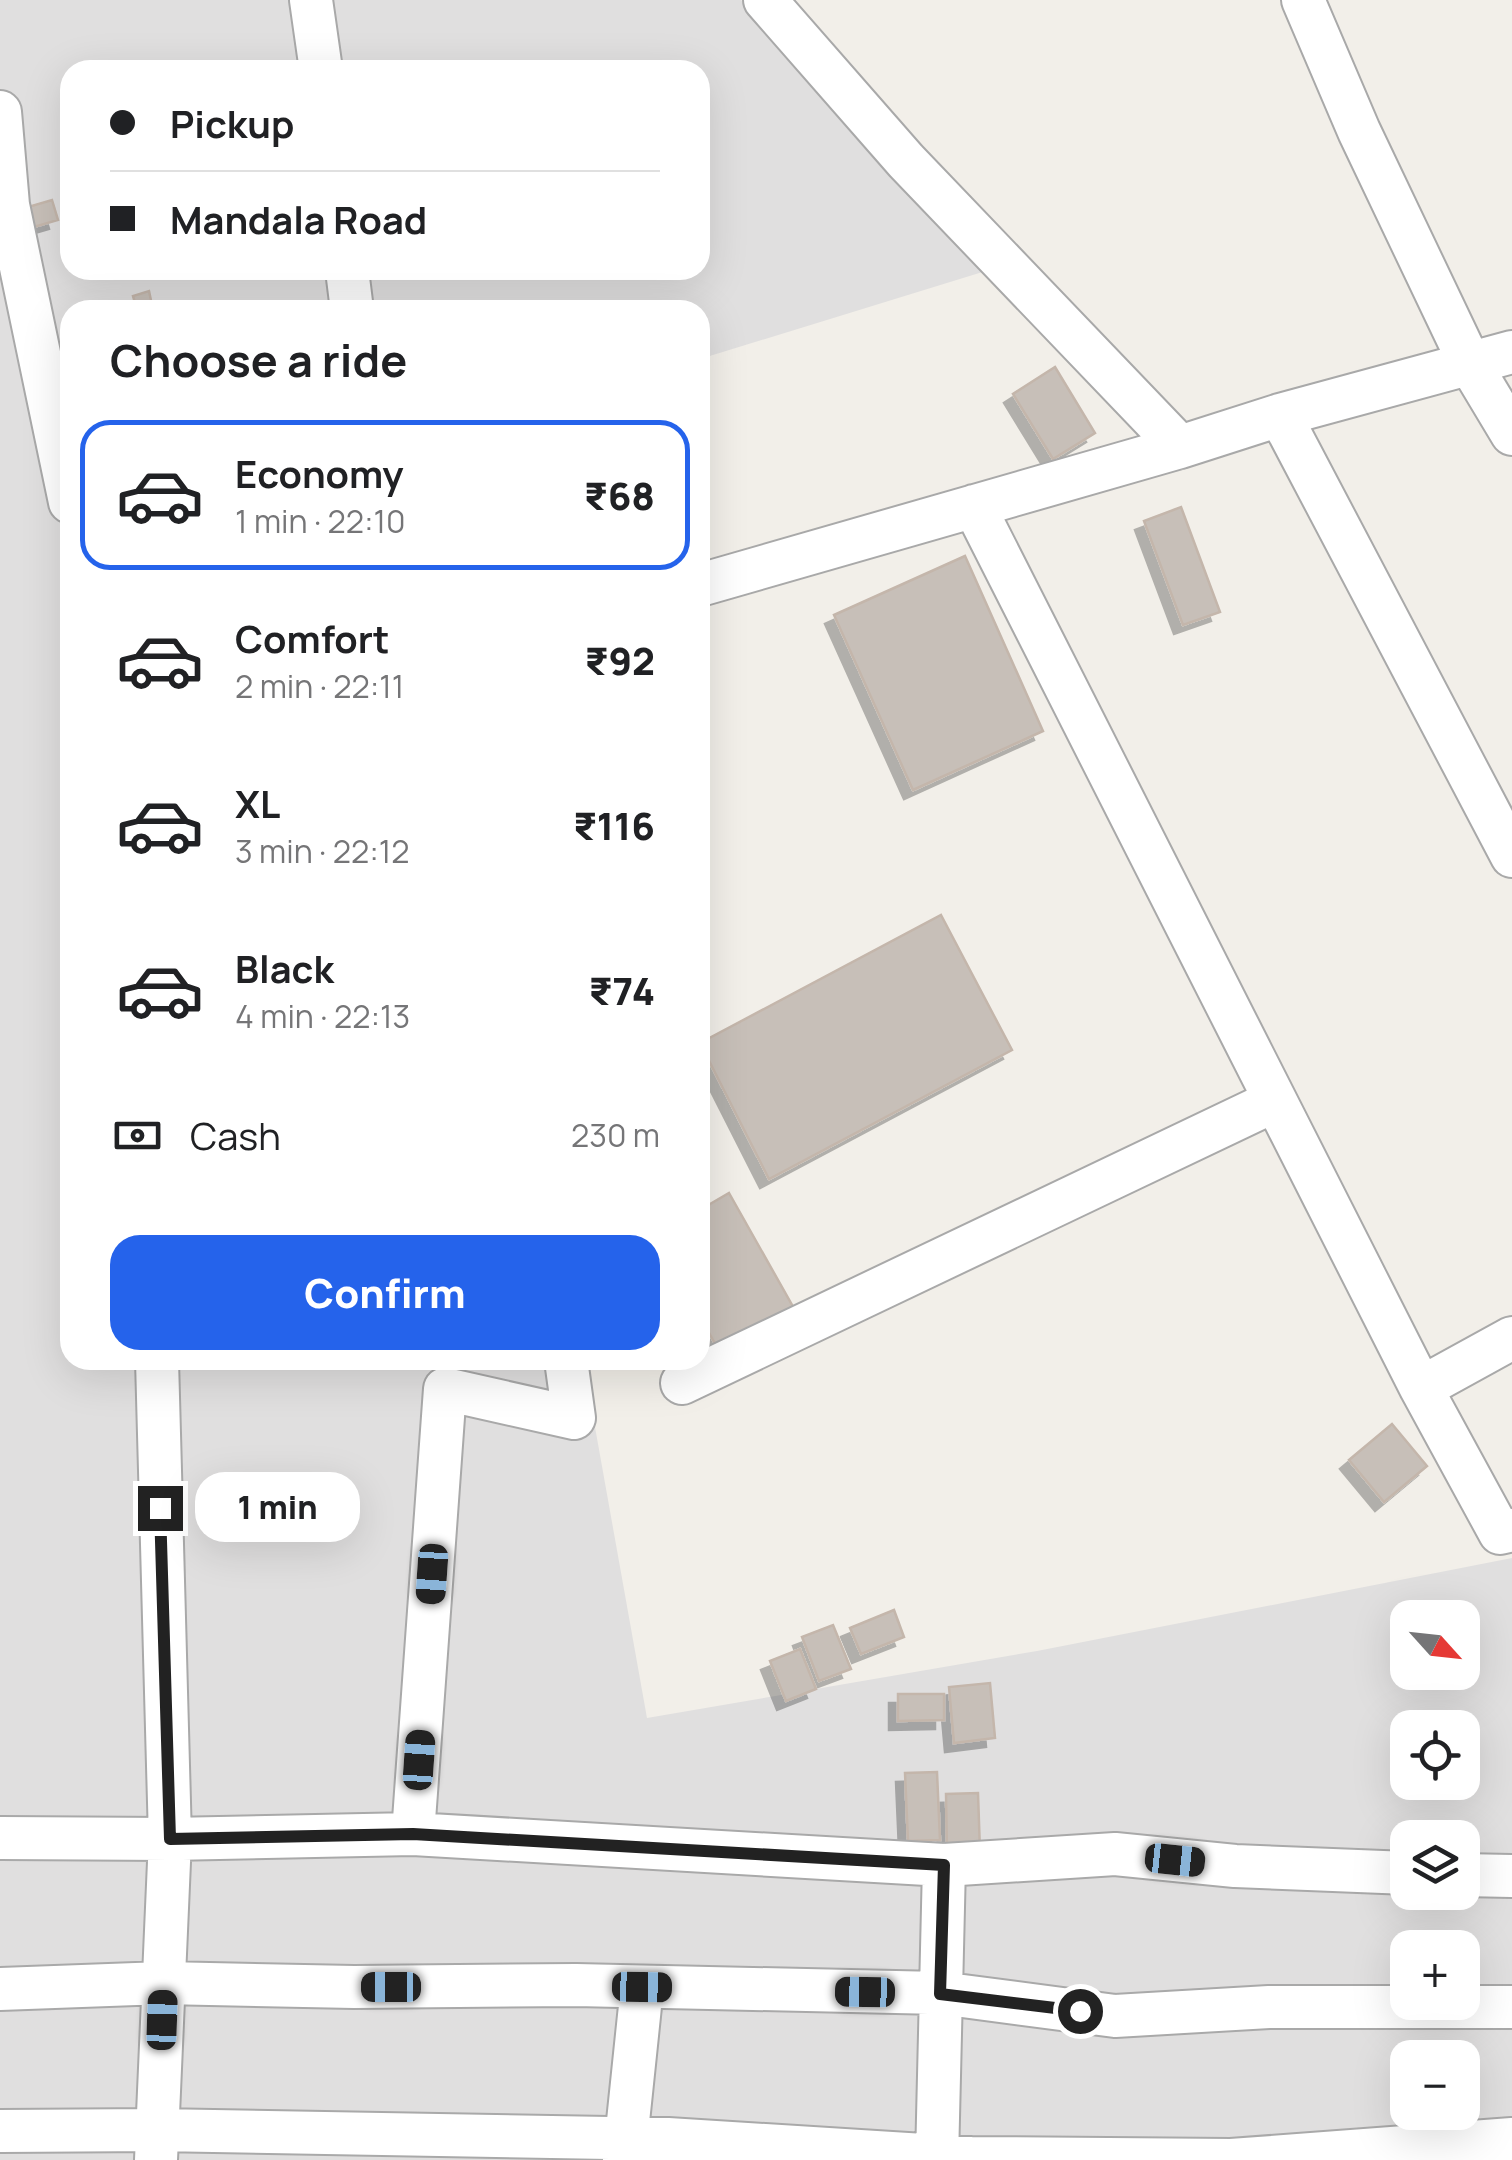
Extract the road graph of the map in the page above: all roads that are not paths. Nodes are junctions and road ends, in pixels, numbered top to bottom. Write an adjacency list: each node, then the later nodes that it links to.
1 (311, 0): 4 (street)
2 (765, 0): 9 (street)
3 (1303, 0): 6 (street)
4 (320, 60)
5 (0, 112): 10 (street)
6 (1493, 358): 7 (street); 8 (street)
7 (1280, 415): 9 (street); 13 (street)
8 (1512, 434)
9 (1180, 448): 11 (street)
10 (60, 454)
11 (974, 506): 12 (street); 14 (street)
12 (710, 582)
13 (1512, 856)
14 (1274, 1101): 19 (street); 21 (street)
15 (1512, 1338): 21 (street)
16 (157, 1370): 25 (street)
17 (567, 1370): 23 (street)
18 (709, 1370): 20 (street)
19 (710, 1370)
20 (682, 1383)
21 (1420, 1388): 22 (street)
22 (1512, 1530)
23 (413, 1834): 25 (street); 26 (street)
24 (0, 1838): 25 (street)
25 (170, 1839): 30 (street)
26 (944, 1865): 27 (street); 33 (street)
27 (1390, 1872)
28 (1480, 1875): 29 (street)
29 (1512, 1876)
30 (163, 1983): 31 (street); 32 (street); 37 (street)
31 (642, 1987): 33 (street); 38 (street)
32 (0, 1989)
33 (940, 1994): 34 (street); 39 (street)
34 (1512, 2007)
35 (0, 2131): 37 (street)
36 (1512, 2139): 39 (street)
37 (156, 2145): 38 (street)
38 (625, 2149): 39 (street)
39 (937, 2158)

